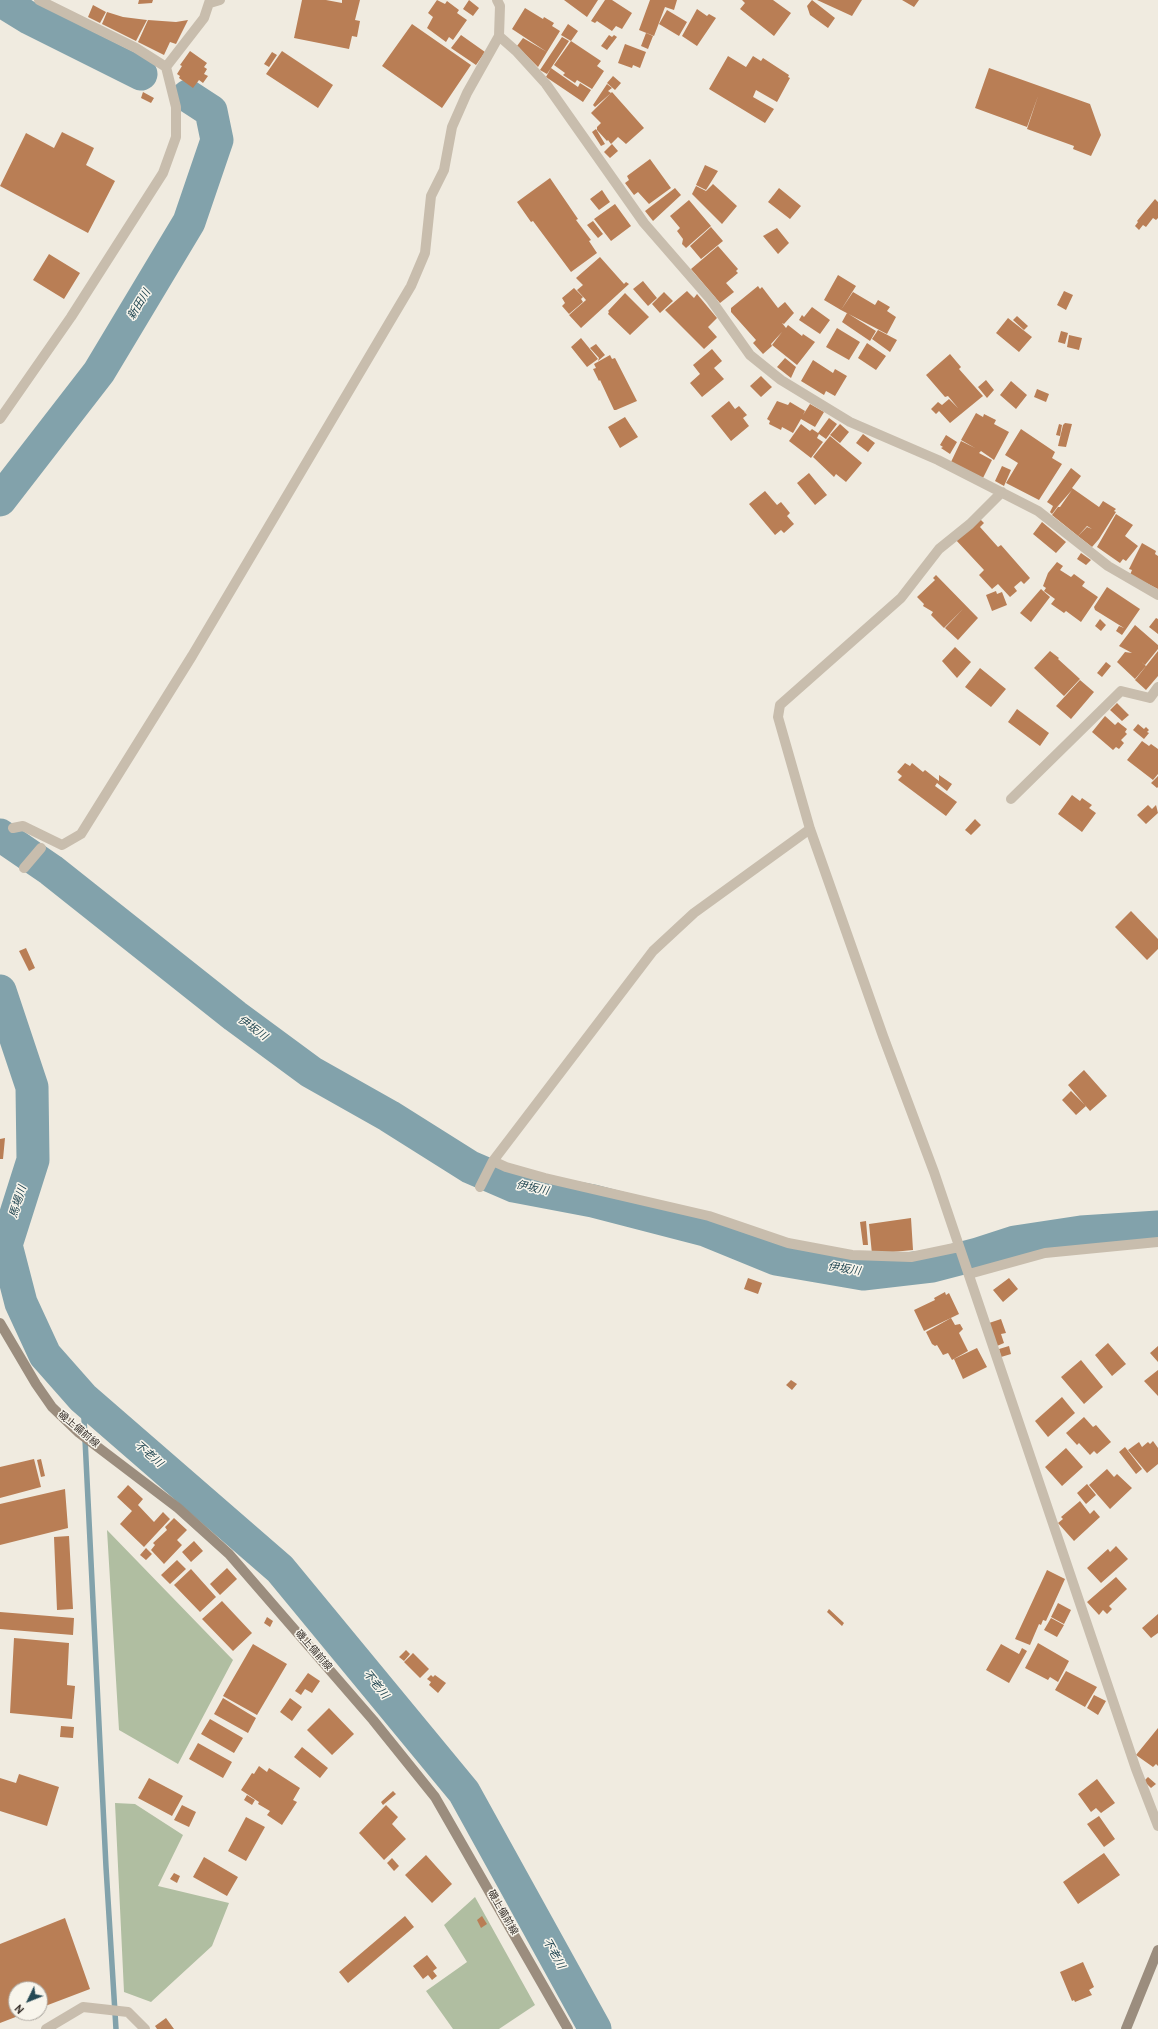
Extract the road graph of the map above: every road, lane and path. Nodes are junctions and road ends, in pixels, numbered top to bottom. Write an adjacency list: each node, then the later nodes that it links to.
1 (39, 0): 6 (street)
2 (220, 0): 4 (street)
3 (497, 0): 5 (street)
4 (210, 2): 6 (street)
5 (499, 36): 8 (street); 12 (street)
6 (166, 67): 7 (street)
7 (0, 419)
8 (1002, 492): 9 (street); 13 (street)
9 (1158, 595)
10 (1158, 687): 11 (street)
11 (1011, 799)
12 (13, 828)
13 (810, 829): 16 (street); 19 (street)
14 (39, 850): 15 (street)
15 (25, 867)
16 (492, 1163): 17 (street); 19 (street)
17 (481, 1185)
18 (1158, 1242): 20 (street)
19 (959, 1250): 20 (street)
20 (968, 1271): 22 (street)
21 (0, 1323): 26 (main road, 磯上備前線)
22 (1158, 1826)
23 (1158, 1950): 27 (main road)
24 (46, 2029): 25 (street)
25 (145, 2029)
26 (568, 2029)
27 (1126, 2029)

